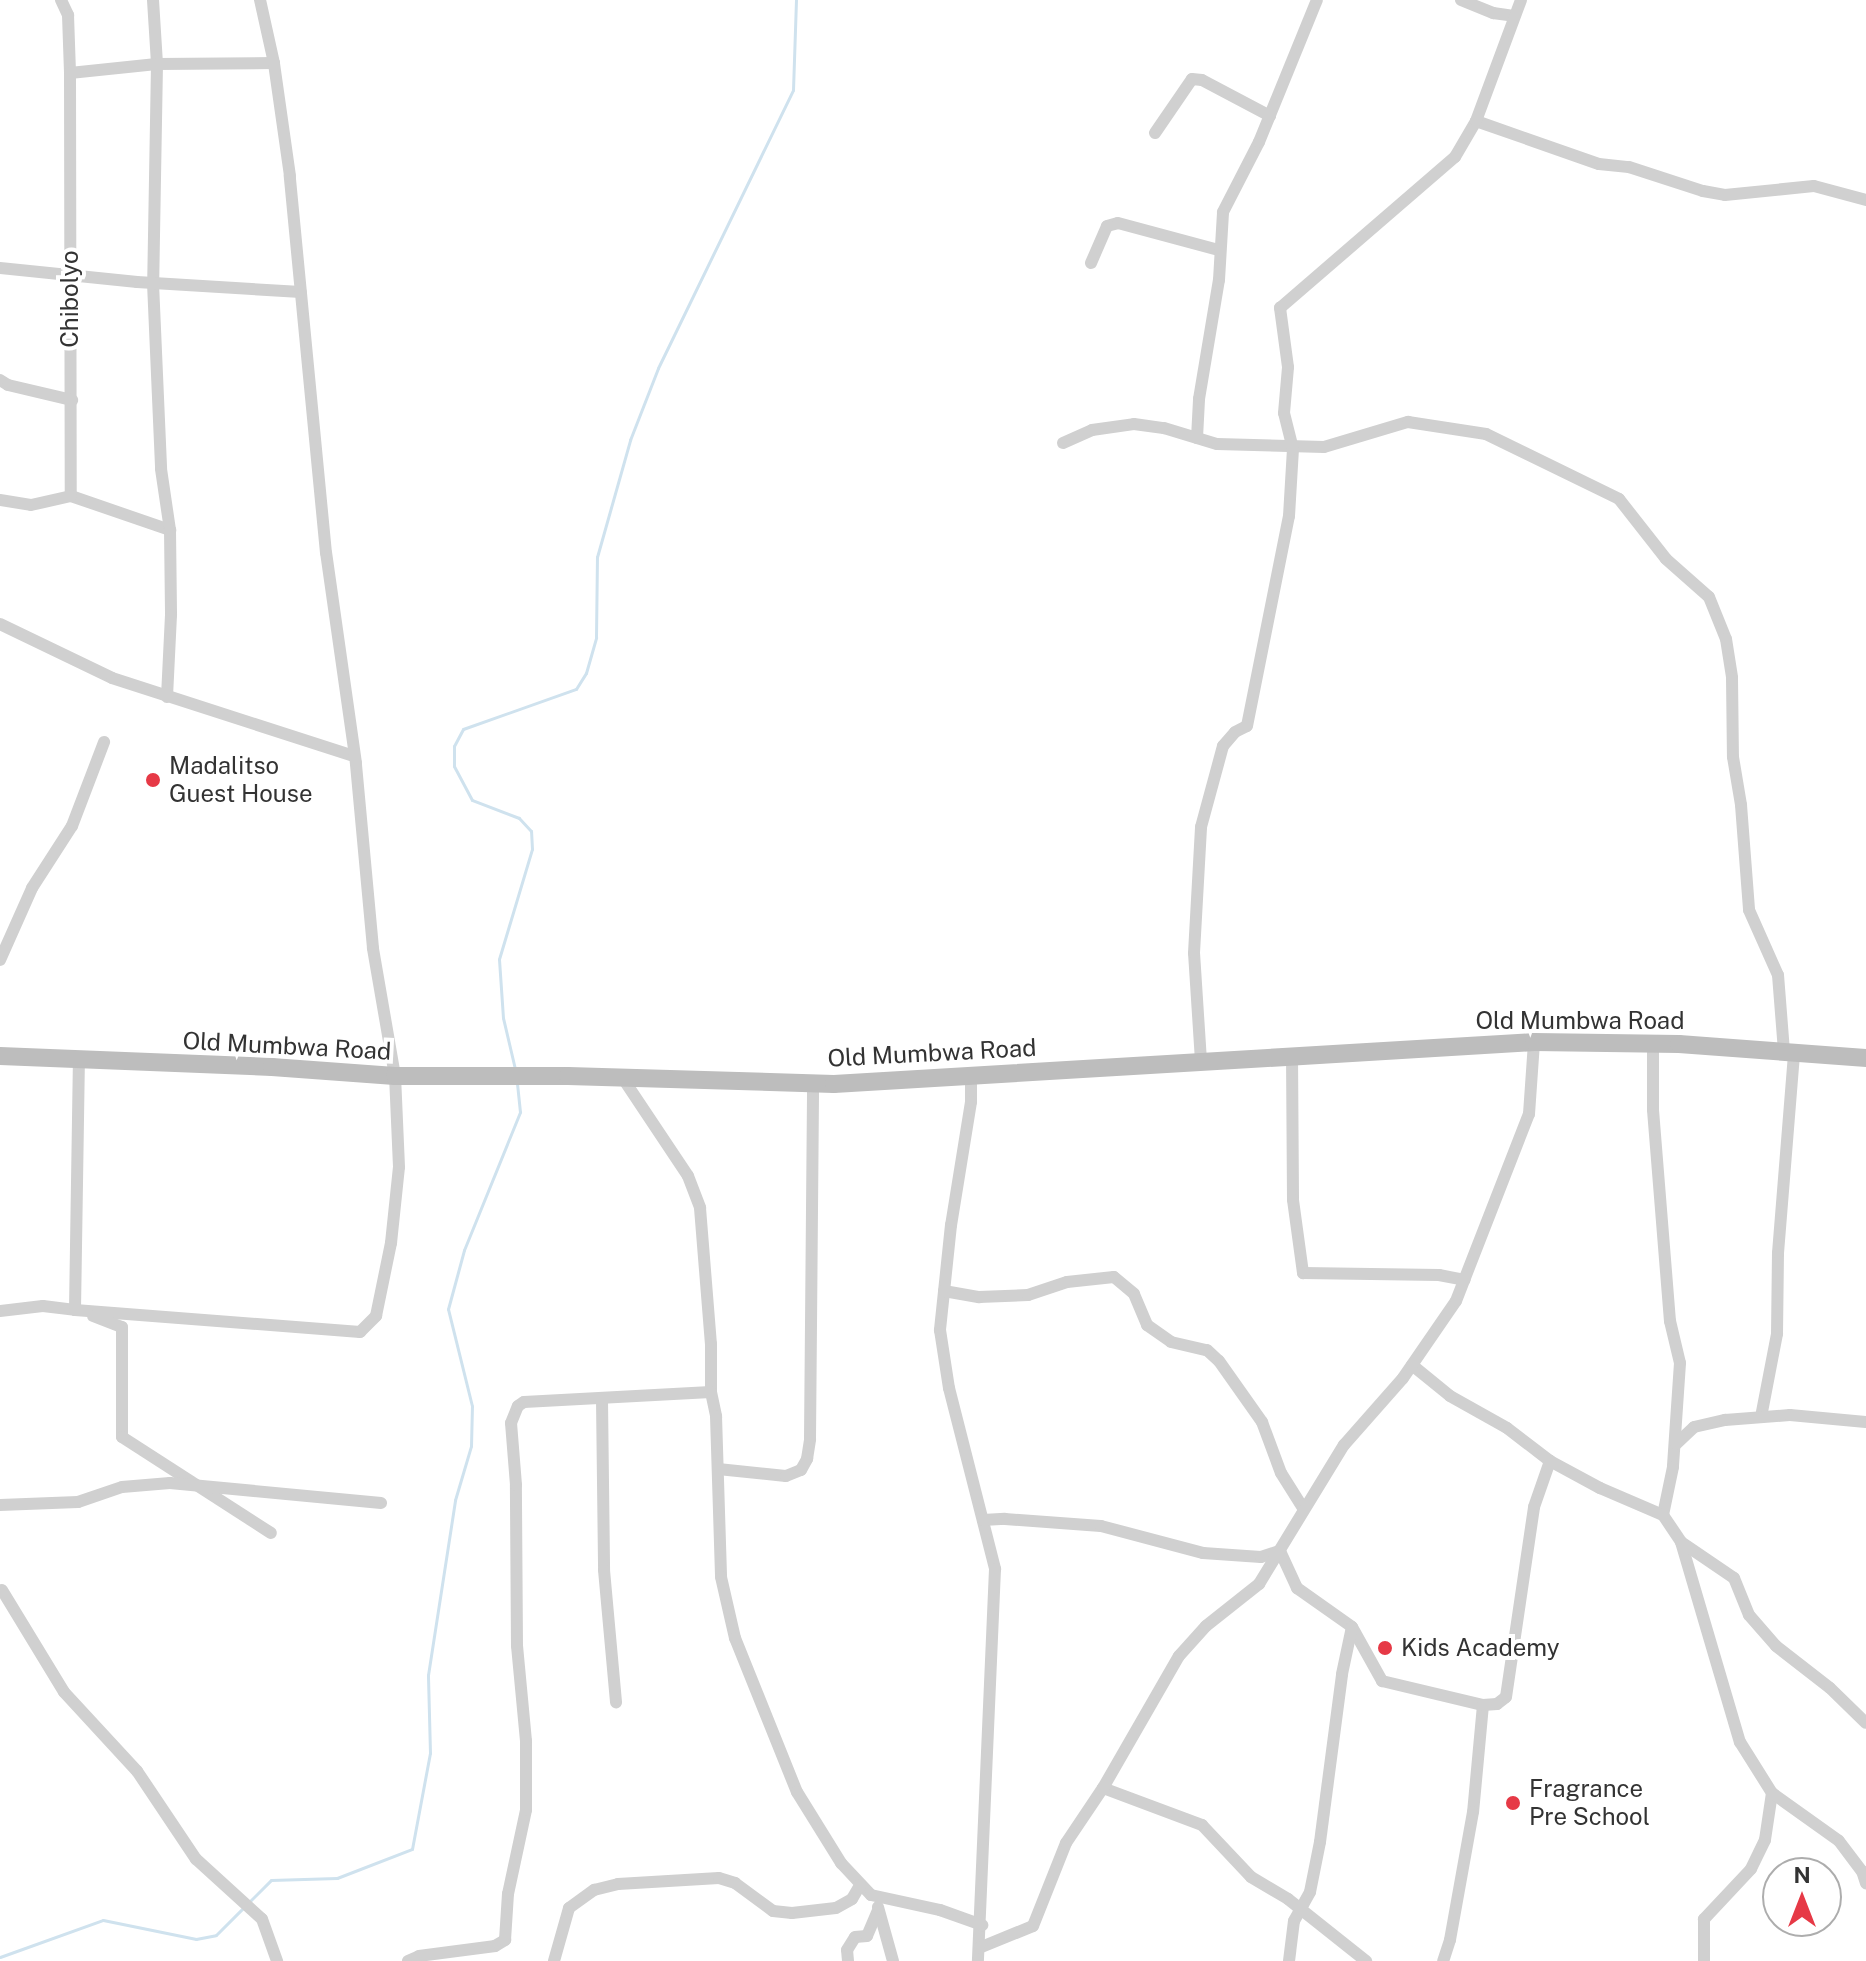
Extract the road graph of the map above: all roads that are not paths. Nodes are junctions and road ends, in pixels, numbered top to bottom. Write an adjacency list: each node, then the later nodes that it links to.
1 (61, 0): 12 (street, Chibolyo)
2 (153, 0): 11 (street)
3 (260, 0): 10 (street)
4 (1317, 0): 13 (street)
5 (1461, 0): 7 (street)
6 (1521, 0): 8 (street)
7 (1493, 13): 8 (street); 9 (street)
8 (1514, 16): 9 (street)
9 (1505, 37): 14 (street)
10 (274, 63): 11 (street); 22 (street)
11 (157, 64): 12 (street); 21 (street)
12 (70, 73): 20 (street, Chibolyo)
13 (1270, 116): 15 (street); 17 (street)
14 (1476, 121): 16 (street); 27 (street)
15 (1155, 133)
16 (1866, 200)
17 (1219, 250): 18 (street); 25 (street)
18 (1091, 263)
19 (0, 268): 20 (street)
20 (69, 274): 21 (street); 24 (street, Chibolyo)
21 (153, 283): 22 (street); 30 (street)
22 (301, 292): 34 (street)
23 (0, 380): 24 (street)
24 (72, 400): 28 (street, Chibolyo)
25 (1197, 438): 26 (street); 27 (street)
26 (1063, 443)
27 (1293, 449): 38 (street); 43 (street)
28 (71, 496): 29 (street); 30 (street)
29 (0, 500)
30 (170, 530): 32 (street)
31 (0, 624): 32 (street)
32 (167, 697): 34 (street)
33 (104, 742): 35 (street)
34 (354, 756): 44 (street)
35 (0, 960)
36 (1534, 1042): 37 (main road, Old Mumbwa Road); 39 (main road, Old Mumbwa Road); 48 (street)
37 (1653, 1043): 38 (main road, Old Mumbwa Road); 57 (street)
38 (1789, 1052): 41 (main road, Old Mumbwa Road); 55 (street)
39 (1292, 1055): 43 (main road, Old Mumbwa Road); 48 (street)
40 (0, 1056): 42 (main road, Old Mumbwa Road)
41 (1866, 1058)
42 (79, 1060): 44 (main road, Old Mumbwa Road); 50 (street)
43 (1201, 1061): 45 (main road, Old Mumbwa Road)
44 (395, 1076): 46 (main road, Old Mumbwa Road); 50 (street)
45 (971, 1076): 47 (main road, Old Mumbwa Road); 49 (street)
46 (624, 1080): 47 (main road, Old Mumbwa Road); 53 (street)
47 (813, 1083): 59 (street)
48 (1465, 1280): 52 (street)
49 (944, 1291): 63 (street); 65 (street)
50 (75, 1310): 51 (street); 60 (street)
51 (0, 1311)
52 (1412, 1365): 58 (street); 63 (street)
53 (711, 1392): 54 (street); 59 (street)
54 (602, 1400): 71 (street); 83 (street)
55 (1761, 1417): 56 (street); 57 (street)
56 (1866, 1422)
57 (1676, 1444): 64 (street)
58 (1550, 1461): 64 (street); 72 (street)
59 (718, 1469): 77 (street)
60 (199, 1489): 61 (street); 62 (street); 66 (street)
61 (381, 1503)
62 (0, 1505)
63 (1303, 1508): 68 (street)
64 (1663, 1515): 67 (street)
65 (983, 1520): 68 (street); 80 (street)
66 (271, 1533)
67 (1681, 1542): 73 (street); 75 (street)
68 (1280, 1551): 70 (street); 74 (street)
69 (0, 1588): 82 (street)
70 (1352, 1627): 72 (street); 79 (street)
71 (616, 1702)
72 (1483, 1705): 89 (street)
73 (1866, 1723)
74 (1103, 1788): 79 (street); 81 (street)
75 (1772, 1793): 76 (street); 90 (street)
76 (1866, 1883)
77 (860, 1885): 78 (street); 84 (street)
78 (879, 1905): 80 (street); 85 (street); 86 (street)
79 (1302, 1910): 87 (street); 88 (street)
80 (982, 1925): 81 (street)
81 (979, 1954)
82 (277, 1961)
83 (408, 1961)
84 (554, 1961)
85 (848, 1961)
86 (893, 1961)
87 (1289, 1961)
88 (1366, 1961)
89 (1443, 1961)
90 (1704, 1961)

